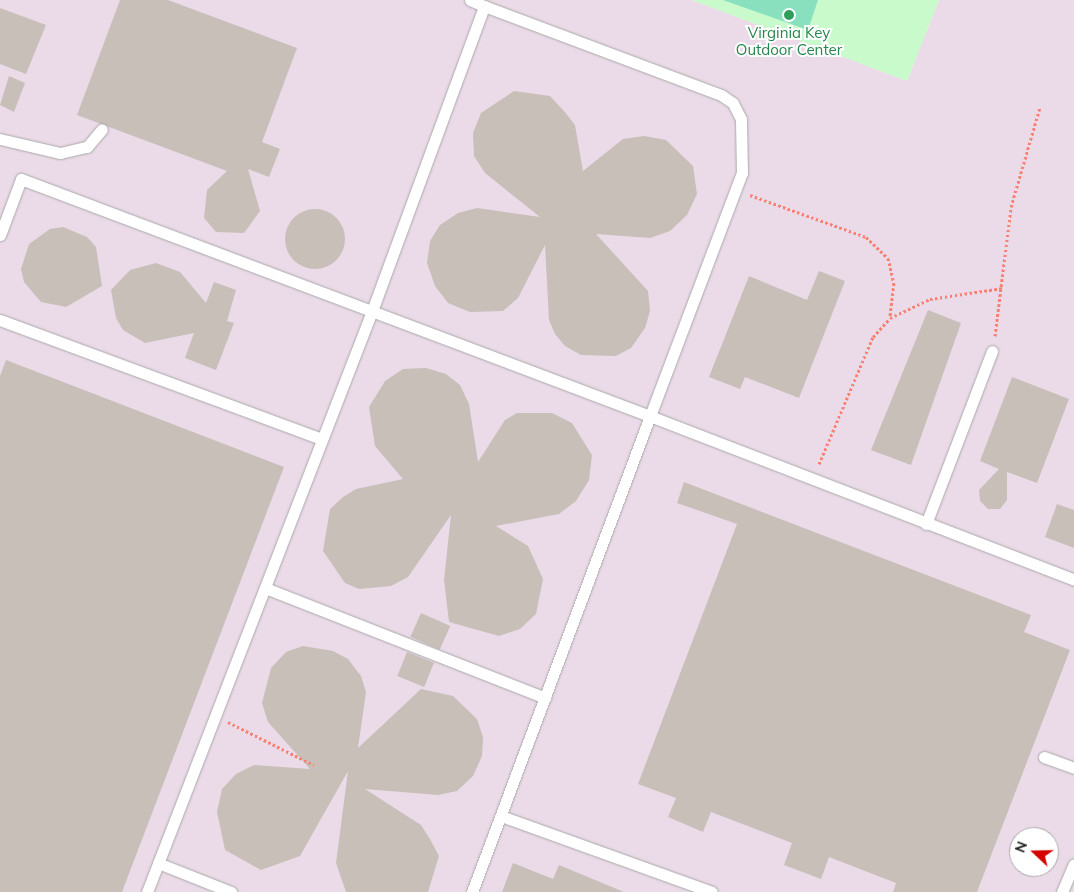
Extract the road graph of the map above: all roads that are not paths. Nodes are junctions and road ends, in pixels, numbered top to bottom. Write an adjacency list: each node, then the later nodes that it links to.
1 (470, 0): 2 (lane)
2 (484, 6): 6 (lane); 9 (lane)
3 (102, 129): 4 (lane)
4 (0, 139)
5 (0, 235): 6 (lane)
6 (372, 311): 9 (lane); 10 (lane)
7 (0, 320): 10 (lane)
8 (992, 351): 11 (lane)
9 (650, 416): 11 (lane); 14 (lane)
10 (322, 439): 13 (lane)
11 (926, 524): 12 (lane)
12 (1074, 580)
13 (265, 588): 14 (lane); 18 (lane)
14 (545, 698): 17 (lane)
15 (1044, 757): 16 (lane)
16 (1074, 768)
17 (501, 816): 22 (lane); 23 (lane)
18 (158, 863): 20 (lane); 21 (lane)
19 (1073, 867): 24 (lane)
20 (147, 892)
21 (231, 892)
22 (472, 892)
23 (712, 892)
24 (1062, 892)

